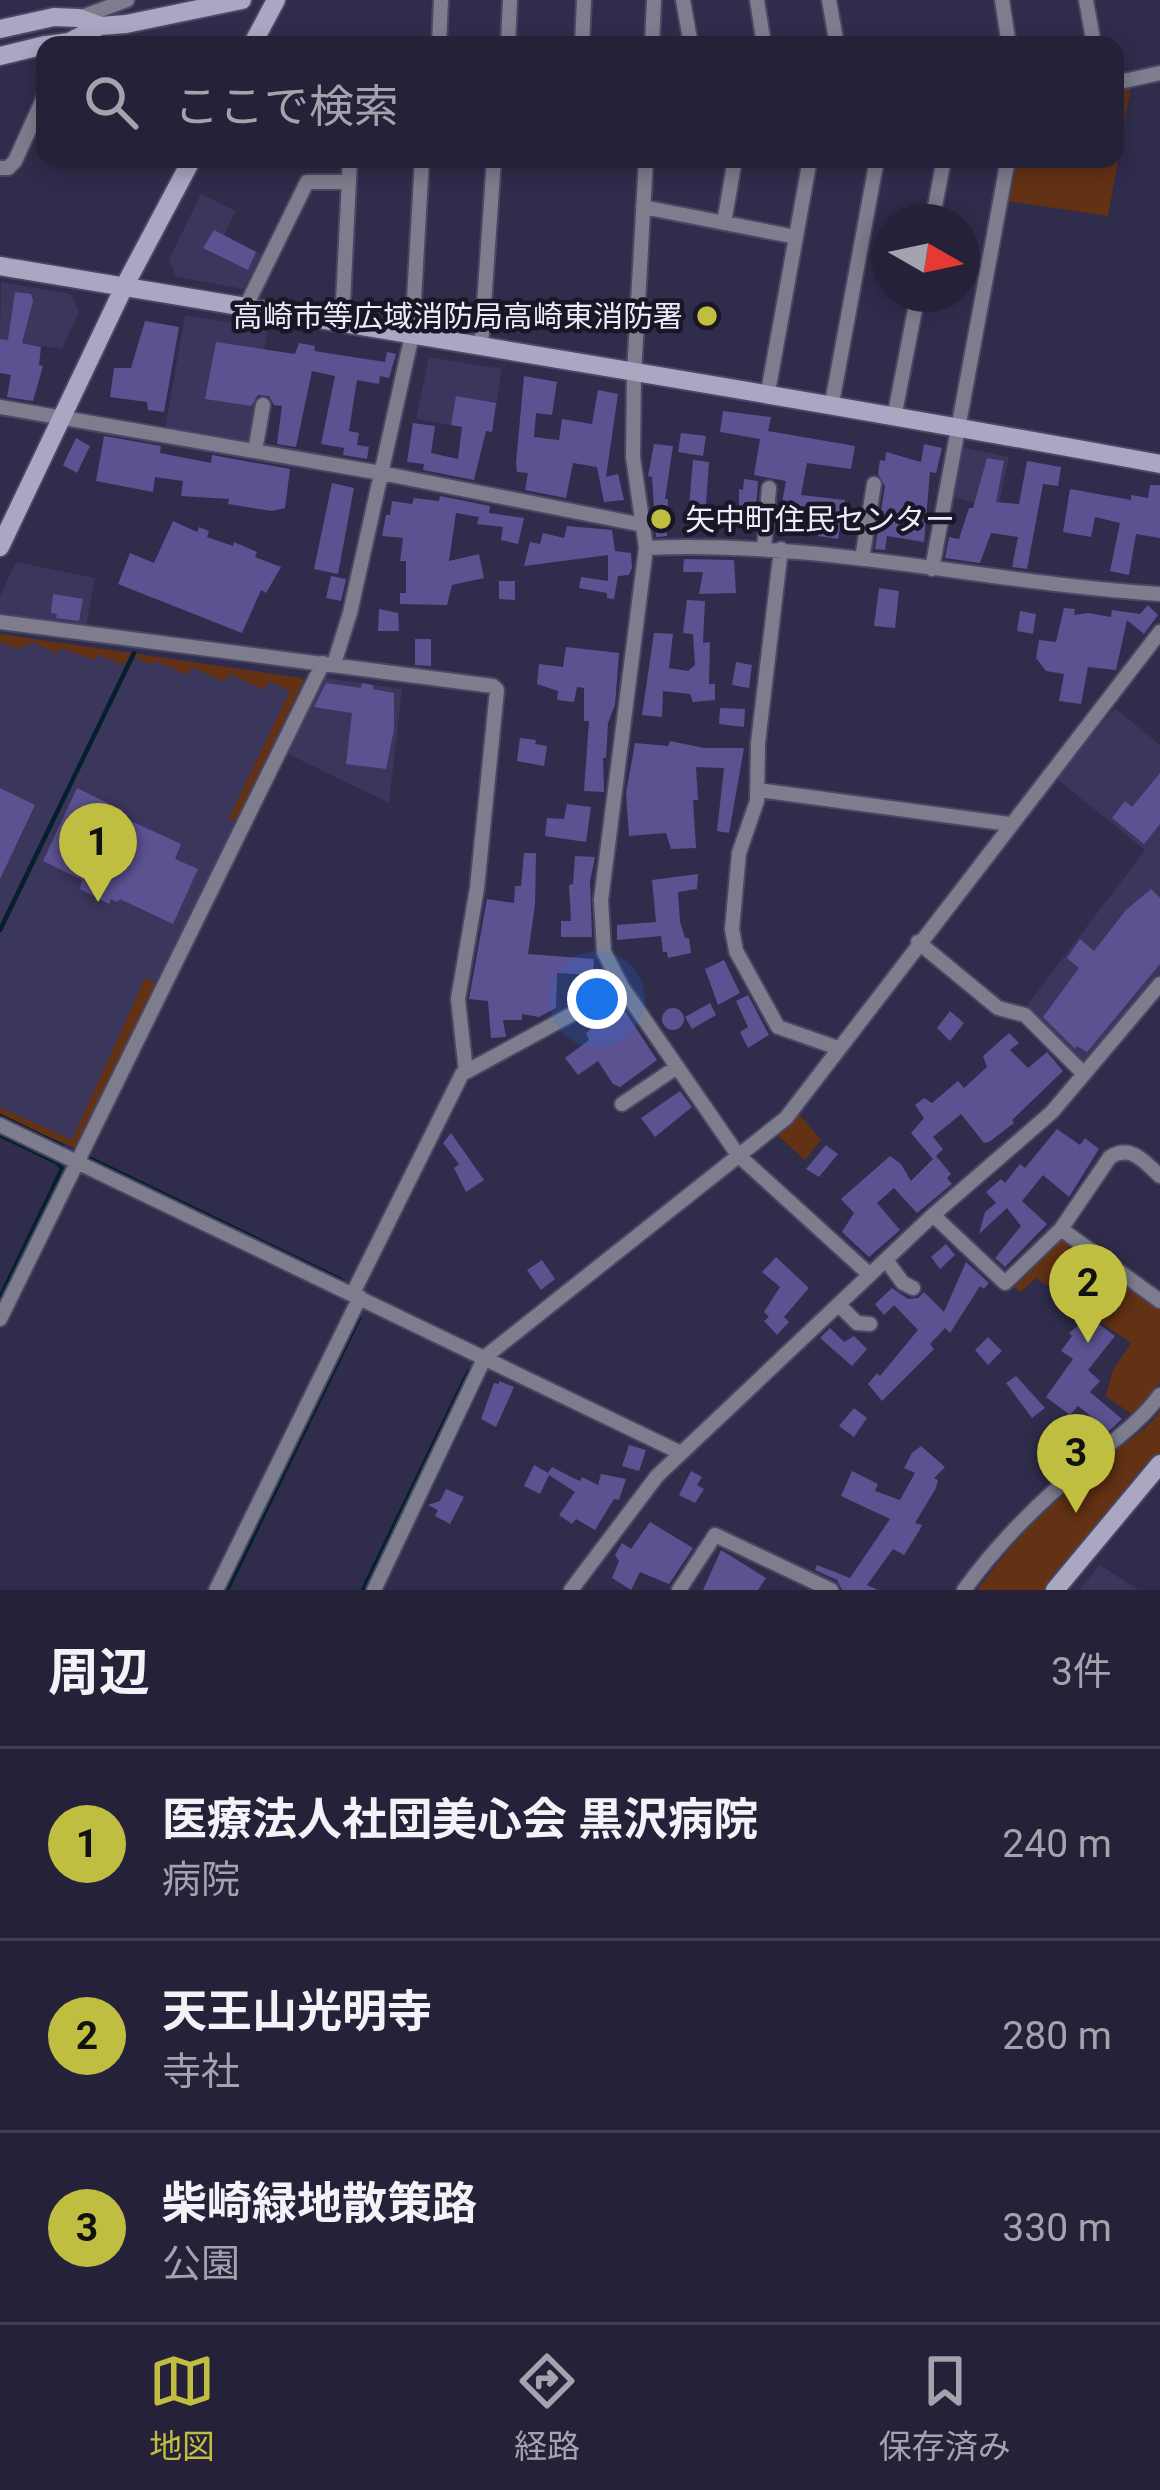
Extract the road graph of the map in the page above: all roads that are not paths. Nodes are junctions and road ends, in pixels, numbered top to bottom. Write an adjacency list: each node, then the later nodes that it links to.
1 (127, 0): 13 (street)
2 (242, 0): 14 (street)
3 (276, 0): 17 (street)
4 (441, 0): 18 (street)
5 (510, 0): 19 (street)
6 (584, 0): 20 (street)
7 (654, 0): 21 (street)
8 (683, 0): 22 (street)
9 (757, 0): 23 (street)
10 (829, 0): 24 (street)
11 (1002, 0): 25 (street)
12 (1086, 0): 26 (street)
13 (84, 9): 14 (street); 15 (street)
14 (100, 26): 16 (street)
15 (0, 29)
16 (83, 36)
17 (257, 36)
18 (439, 36)
19 (508, 36)
20 (582, 36)
21 (652, 36)
22 (690, 36)
23 (763, 36)
24 (835, 36)
25 (1008, 36)
26 (1092, 36)
27 (36, 47): 28 (street)
28 (0, 56)
29 (1160, 73): 30 (street)
30 (1124, 81)
31 (36, 115): 32 (street)
32 (0, 168)
33 (187, 168): 49 (street)
34 (349, 168): 43 (street)
35 (421, 168): 53 (street)
36 (493, 168): 54 (street)
37 (646, 168): 45 (street)
38 (733, 168): 46 (street)
39 (808, 168): 47 (street)
40 (875, 168): 57 (street)
41 (942, 168): 44 (street)
42 (1006, 168): 62 (street)
43 (348, 182): 50 (street); 52 (street)
44 (935, 204)
45 (644, 207): 46 (street); 55 (street)
46 (724, 223): 47 (street)
47 (796, 237): 56 (street)
48 (0, 266): 49 (street)
49 (124, 287): 50 (street); 61 (street)
50 (246, 306): 52 (street)
51 (915, 312): 60 (street)
52 (342, 323): 53 (street)
53 (412, 335): 54 (street); 65 (street)
54 (481, 347): 55 (street)
55 (634, 374): 56 (street); 68 (street)
56 (768, 392): 57 (street)
57 (832, 403): 60 (street)
58 (263, 405): 63 (street)
59 (0, 407): 61 (street)
60 (894, 418): 62 (street)
61 (63, 419): 63 (street); 69 (street)
62 (959, 427): 64 (street); 74 (street)
63 (255, 451): 65 (street)
64 (1160, 464)
65 (381, 472): 68 (street); 78 (street)
66 (874, 484): 73 (street)
67 (769, 488): 71 (street)
68 (643, 525): 70 (street)
69 (0, 548)
70 (646, 548): 71 (street); 83 (street)
71 (764, 548): 72 (street)
72 (782, 549): 73 (street); 79 (street)
73 (862, 559): 74 (street)
74 (932, 568): 75 (street)
75 (1160, 594)
76 (0, 622): 78 (street)
77 (1160, 632): 80 (street)
78 (328, 664): 86 (street); 91 (street)
79 (758, 790): 80 (street); 84 (street)
80 (1009, 824): 81 (street)
81 (918, 942): 84 (street); 87 (street)
82 (1160, 984): 87 (street)
83 (622, 987): 85 (street); 86 (street)
84 (838, 1048): 90 (street)
85 (676, 1066): 88 (street); 90 (street)
86 (466, 1072): 98 (street)
87 (1084, 1074): 93 (street)
88 (622, 1104)
89 (0, 1125): 91 (street)
90 (737, 1155): 96 (street); 103 (street)
91 (76, 1162): 98 (street); 101 (street)
92 (1160, 1176): 94 (street)
93 (933, 1215): 94 (street); 95 (street)
94 (1061, 1229): 99 (street)
95 (886, 1260): 96 (street); 97 (street)
96 (870, 1275): 100 (street)
97 (913, 1288)
98 (356, 1295): 103 (street); 107 (street)
99 (1160, 1301)
100 (839, 1305): 102 (street); 105 (street)
101 (0, 1319)
102 (869, 1324)
103 (485, 1358): 105 (street); 108 (street)
104 (1160, 1396): 112 (street)
105 (681, 1453): 109 (street)
106 (1160, 1464): 113 (street)
107 (216, 1590)
108 (374, 1590)
109 (571, 1590)
110 (679, 1590): 111 (street)
111 (831, 1590)
112 (964, 1590)
113 (1055, 1590)

